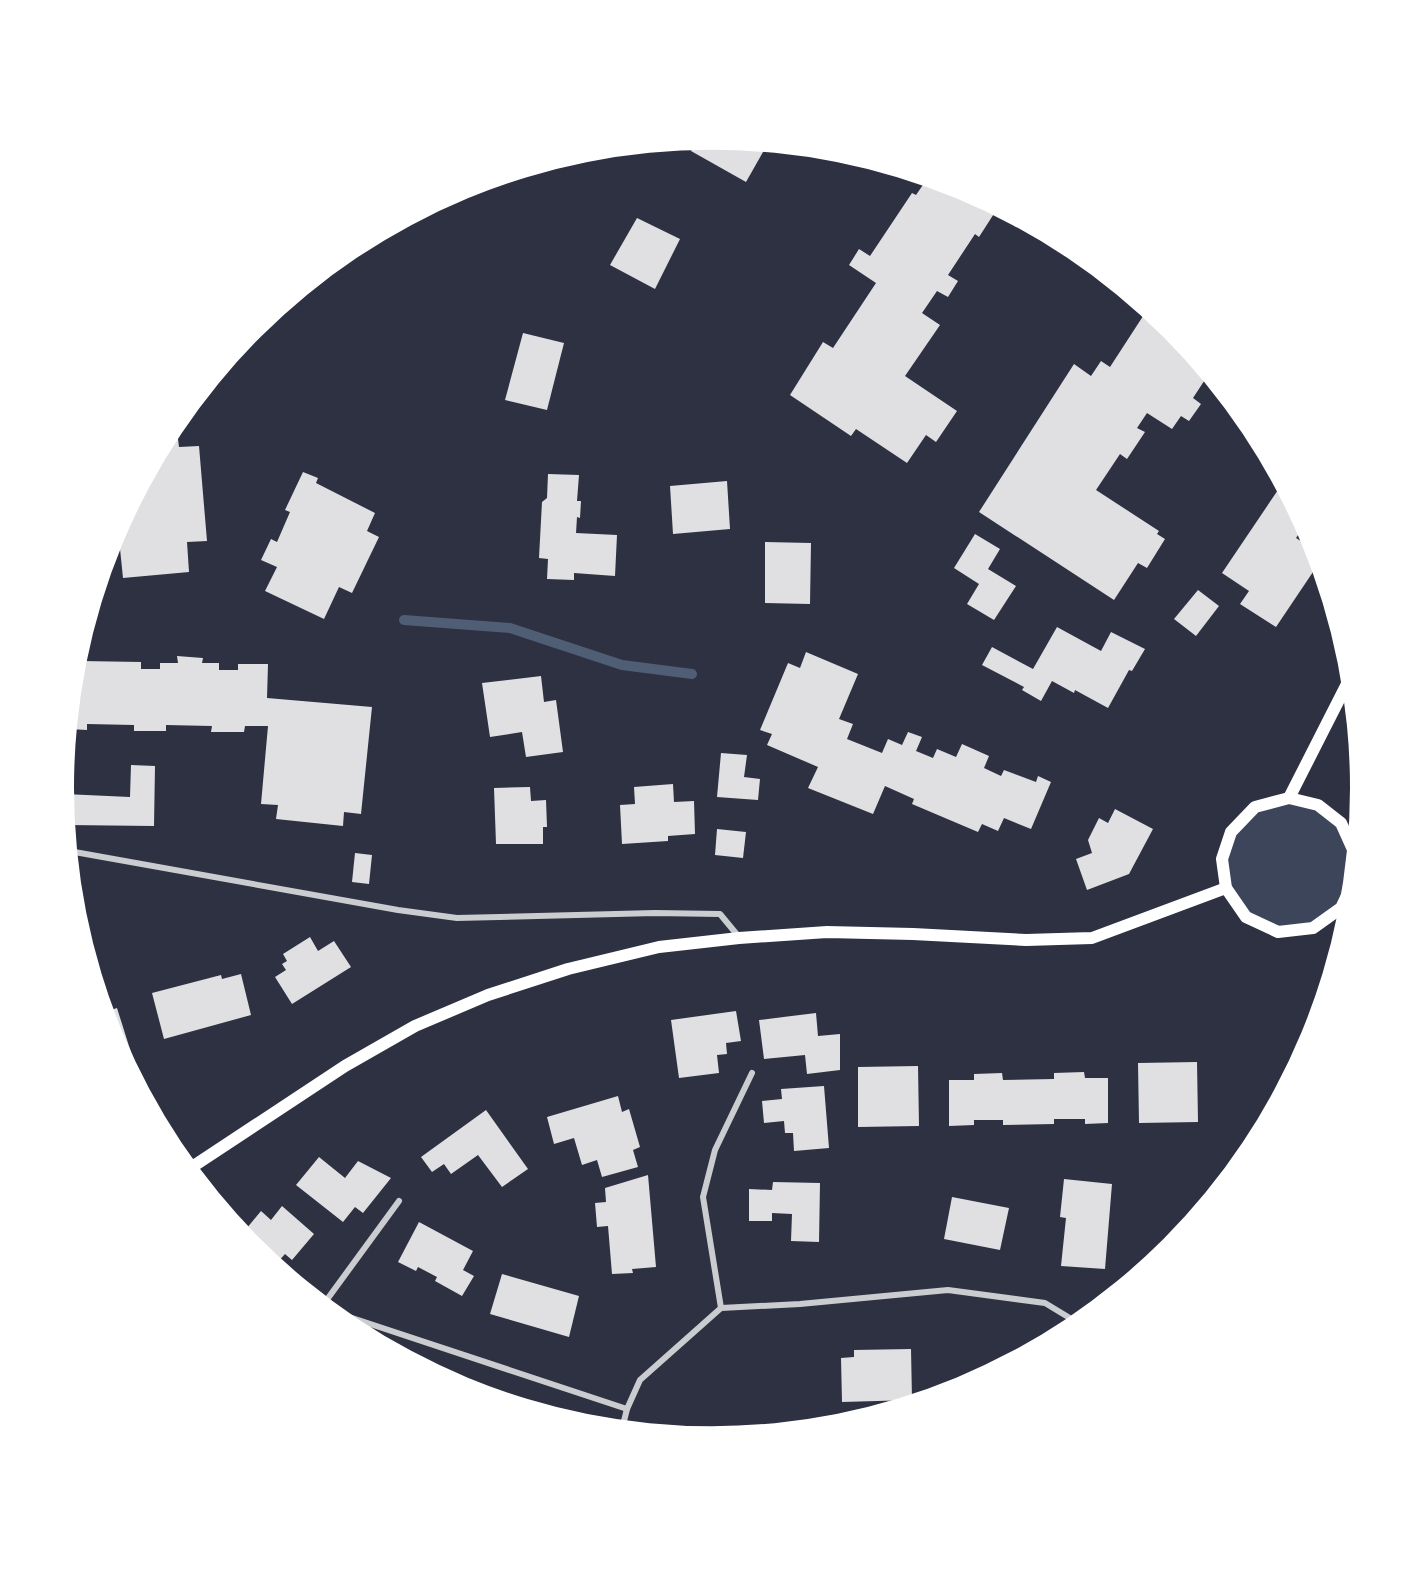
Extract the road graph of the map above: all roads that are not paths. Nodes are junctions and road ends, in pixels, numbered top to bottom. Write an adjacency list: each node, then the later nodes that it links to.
1 (1343, 692): 2 (main road)
2 (1289, 798): 3 (main road); 5 (main road)
3 (1348, 839)
4 (77, 852): 7 (street)
5 (1226, 888): 6 (main road); 7 (main road)
6 (1338, 912)
7 (740, 938): 9 (main road)
8 (752, 1072): 12 (street)
9 (196, 1164)
10 (399, 1201): 11 (street)
11 (328, 1298)
12 (721, 1308): 13 (street); 15 (street)
13 (1069, 1318)
14 (359, 1320): 15 (street)
15 (627, 1409): 16 (street)
16 (624, 1421)

